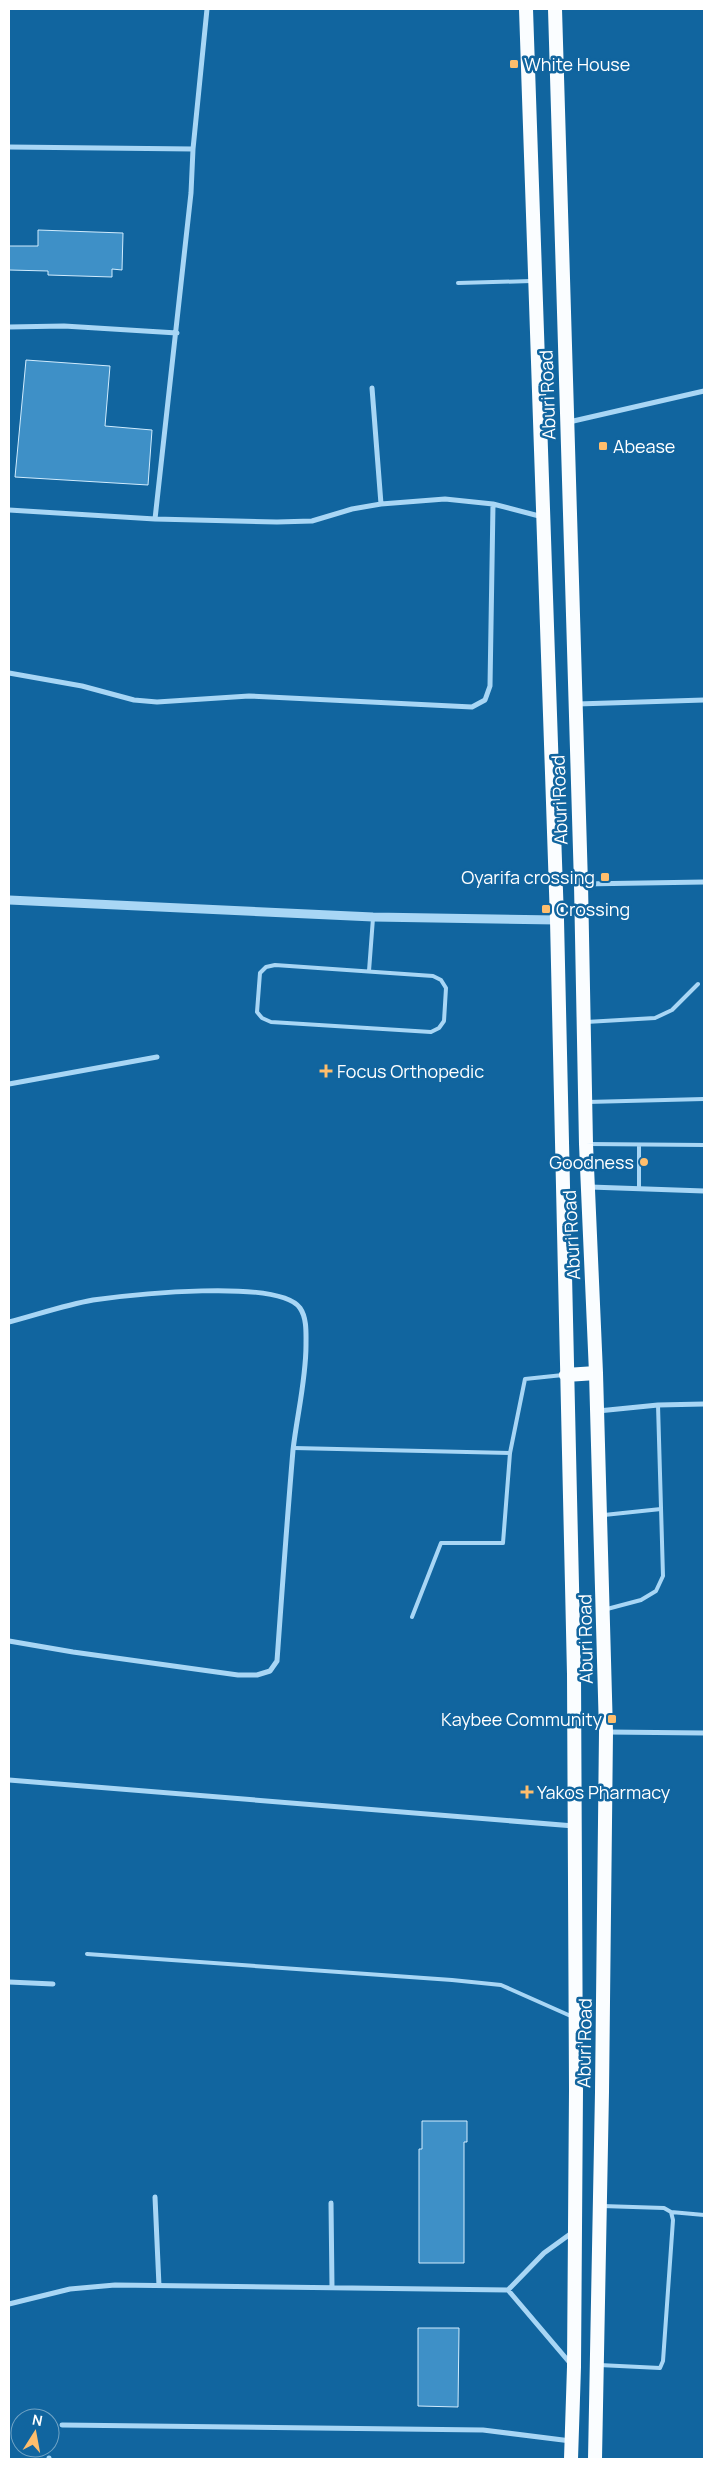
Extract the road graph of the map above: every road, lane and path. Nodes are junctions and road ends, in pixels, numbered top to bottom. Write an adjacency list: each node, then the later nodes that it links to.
1 (207, 9): 5 (street)
2 (526, 9): 6 (highway, Aburi Road)
3 (555, 9): 12 (highway, Aburi Road)
4 (9, 147): 5 (street)
5 (193, 149): 9 (street)
6 (536, 281): 7 (lane); 16 (highway, Aburi Road)
7 (458, 283)
8 (9, 327): 9 (street)
9 (177, 333): 17 (street)
10 (372, 388): 13 (street)
11 (704, 391): 12 (street)
12 (566, 423): 20 (highway, Aburi Road)
13 (381, 504): 14 (street); 17 (street)
14 (493, 504): 16 (street); 18 (street)
15 (9, 510): 17 (street)
16 (544, 517): 25 (highway, Aburi Road)
17 (155, 519)
18 (9, 672)
19 (704, 700): 20 (street)
20 (575, 705): 22 (highway, Aburi Road)
21 (704, 882): 22 (street)
22 (581, 884): 28 (highway, Aburi Road)
23 (9, 900): 24 (street)
24 (373, 917): 25 (street); 26 (lane)
25 (557, 920): 41 (highway, Aburi Road)
26 (370, 971): 26 (lane)
27 (698, 984): 28 (lane)
28 (584, 1022): 32 (highway, Aburi Road)
29 (157, 1057): 30 (street)
30 (9, 1084)
31 (704, 1099): 32 (lane)
32 (585, 1102): 33 (highway, Aburi Road)
33 (586, 1144): 34 (lane); 36 (highway, Aburi Road)
34 (639, 1144): 35 (lane); 37 (lane)
35 (704, 1145)
36 (587, 1187): 37 (street); 40 (highway, Aburi Road)
37 (639, 1189): 38 (street)
38 (704, 1191)
39 (9, 1322): 45 (street)
40 (596, 1373): 41 (highway); 44 (highway, Aburi Road)
41 (566, 1375): 46 (lane); 55 (highway, Aburi Road)
42 (704, 1404): 43 (street)
43 (658, 1405): 44 (street); 47 (lane)
44 (598, 1411): 48 (highway, Aburi Road)
45 (294, 1448): 46 (lane); 51 (street)
46 (510, 1453): 50 (lane)
47 (661, 1509): 48 (lane); 49 (lane)
48 (601, 1515): 49 (highway, Aburi Road)
49 (603, 1610): 52 (highway, Aburi Road)
50 (412, 1617)
51 (9, 1641)
52 (606, 1732): 53 (street); 62 (highway, Aburi Road)
53 (704, 1733)
54 (9, 1780): 55 (street)
55 (574, 1826): 59 (highway, Aburi Road)
56 (87, 1954): 59 (lane)
57 (9, 1982): 58 (street)
58 (53, 1984)
59 (575, 2018): 65 (highway, Aburi Road)
60 (155, 2197): 66 (street)
61 (331, 2203): 67 (street)
62 (599, 2206): 63 (lane); 70 (highway, Aburi Road)
63 (671, 2212): 64 (lane); 70 (lane)
64 (704, 2215)
65 (575, 2230): 68 (street); 71 (highway, Aburi Road)
66 (159, 2286): 67 (street); 69 (street)
67 (332, 2287): 68 (street)
68 (508, 2290): 71 (street)
69 (9, 2304)
70 (597, 2365): 75 (highway, Aburi Road)
71 (574, 2367): 73 (highway, Aburi Road)
72 (62, 2425): 73 (street)
73 (572, 2441): 74 (highway, Aburi Road)
74 (571, 2459)
75 (595, 2459)

